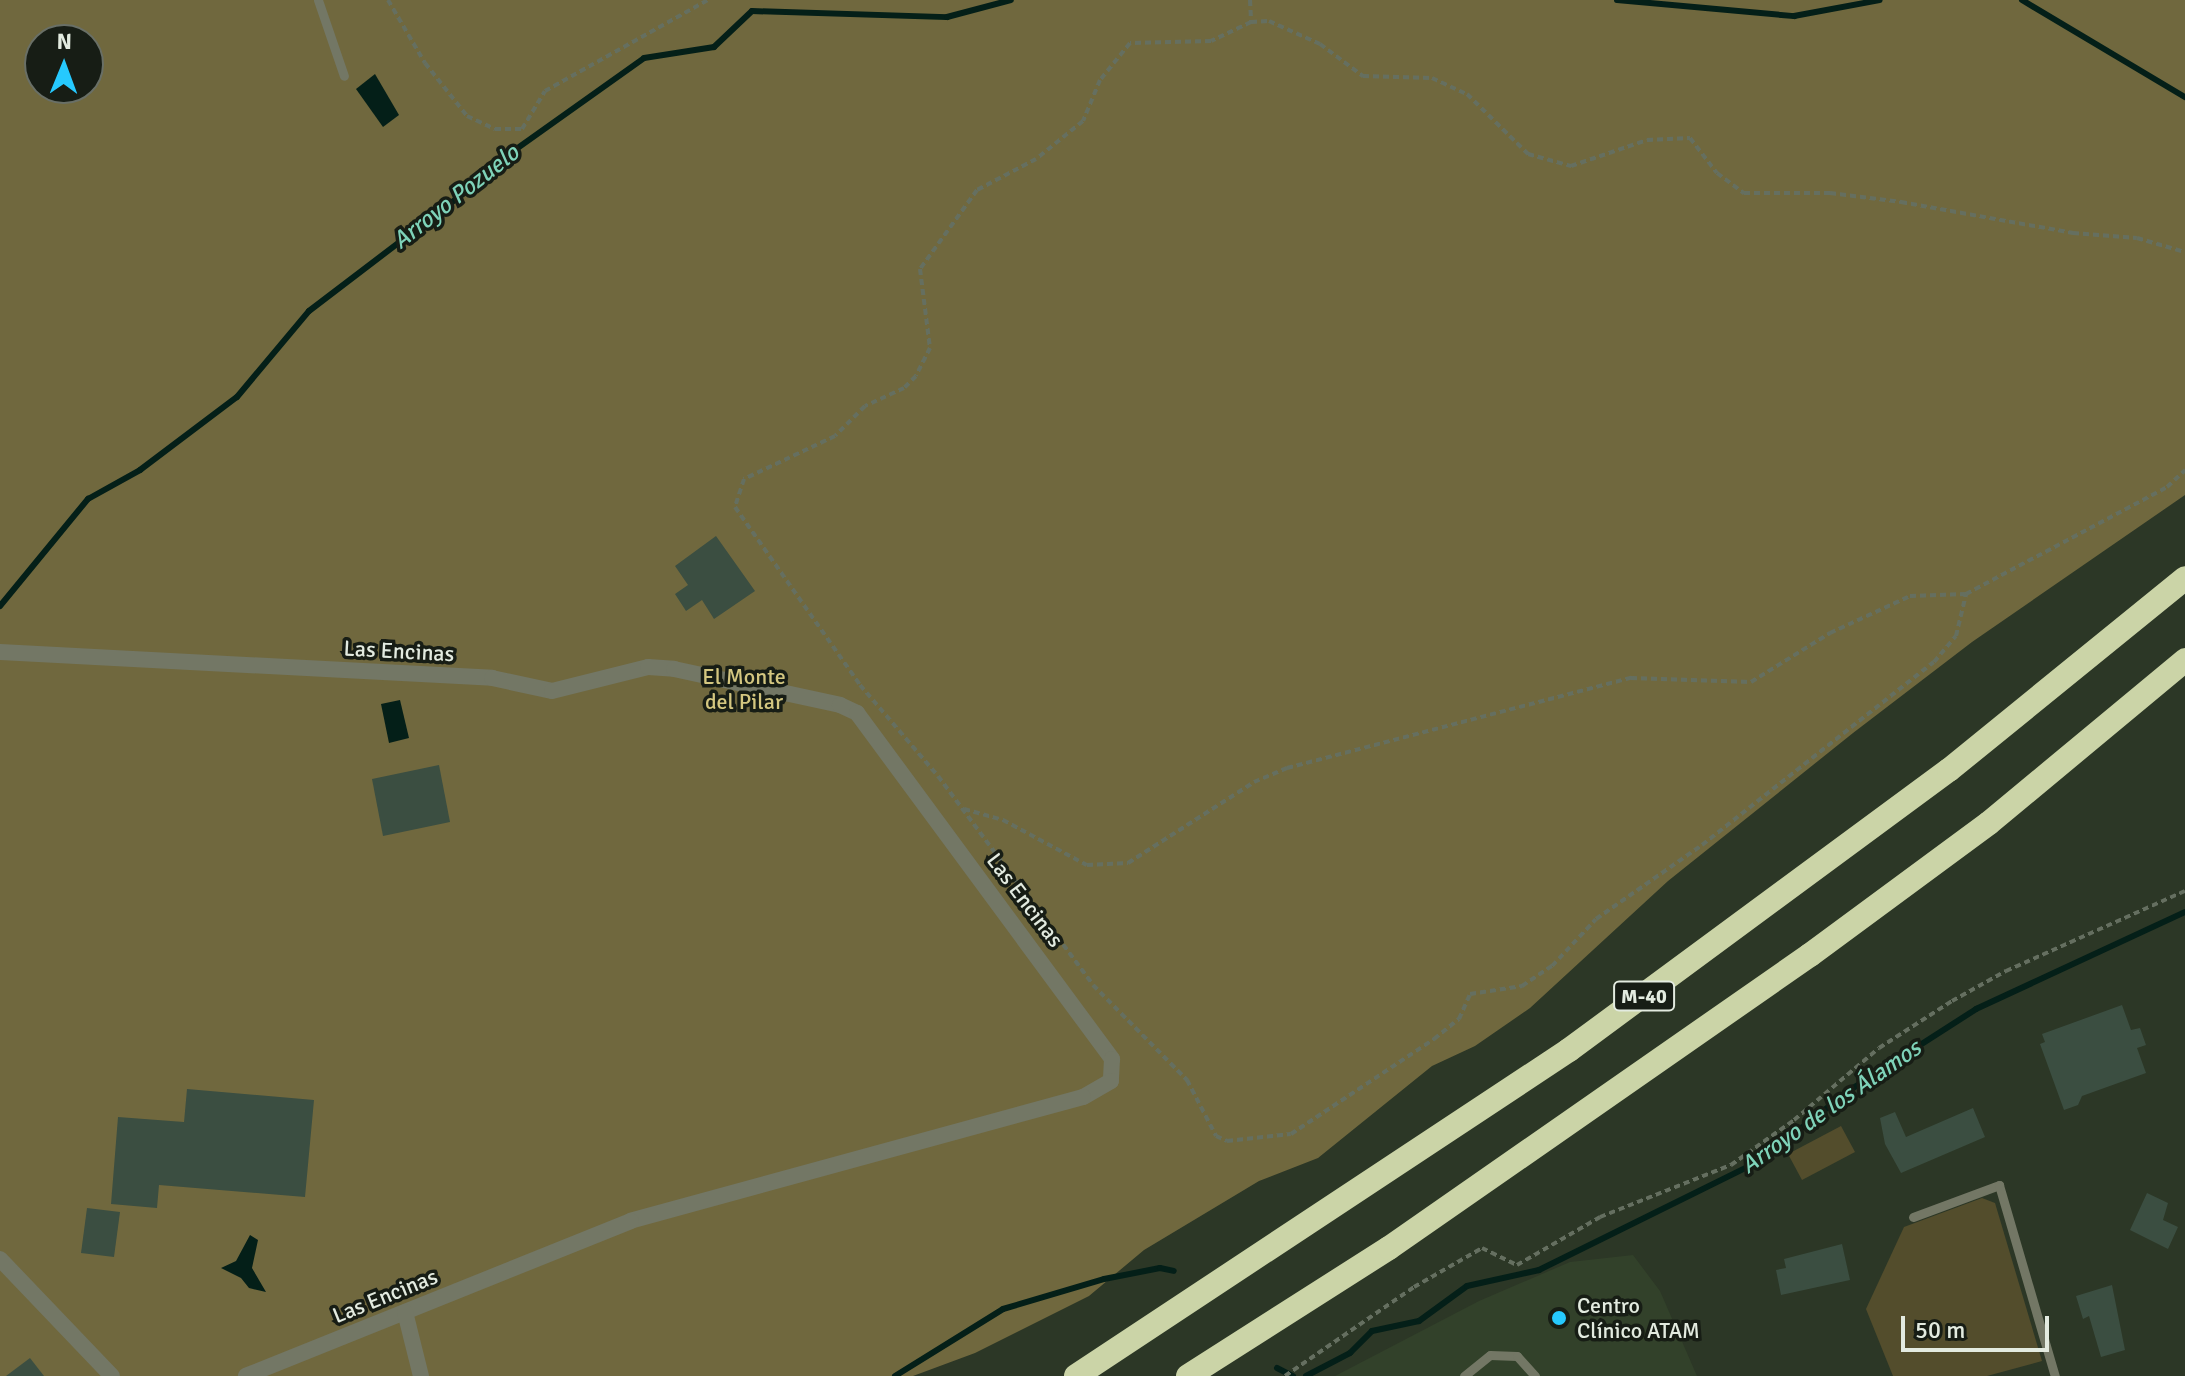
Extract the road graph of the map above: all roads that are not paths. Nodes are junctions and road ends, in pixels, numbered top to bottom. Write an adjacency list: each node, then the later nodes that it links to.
1 (318, 0): 2 (lane)
2 (344, 76)
3 (2185, 578): 12 (highway, M-40)
4 (0, 652): 8 (street, Las Encinas)
5 (2185, 660): 13 (highway, M-40)
6 (1913, 1217): 16 (lane)
7 (0, 1259): 9 (street)
8 (405, 1312): 10 (street, Las Encinas); 11 (street)
9 (112, 1376)
10 (246, 1376)
11 (421, 1376)
12 (1076, 1376)
13 (1188, 1376)
14 (1464, 1376): 15 (lane)
15 (1535, 1376)
16 (2055, 1376)

